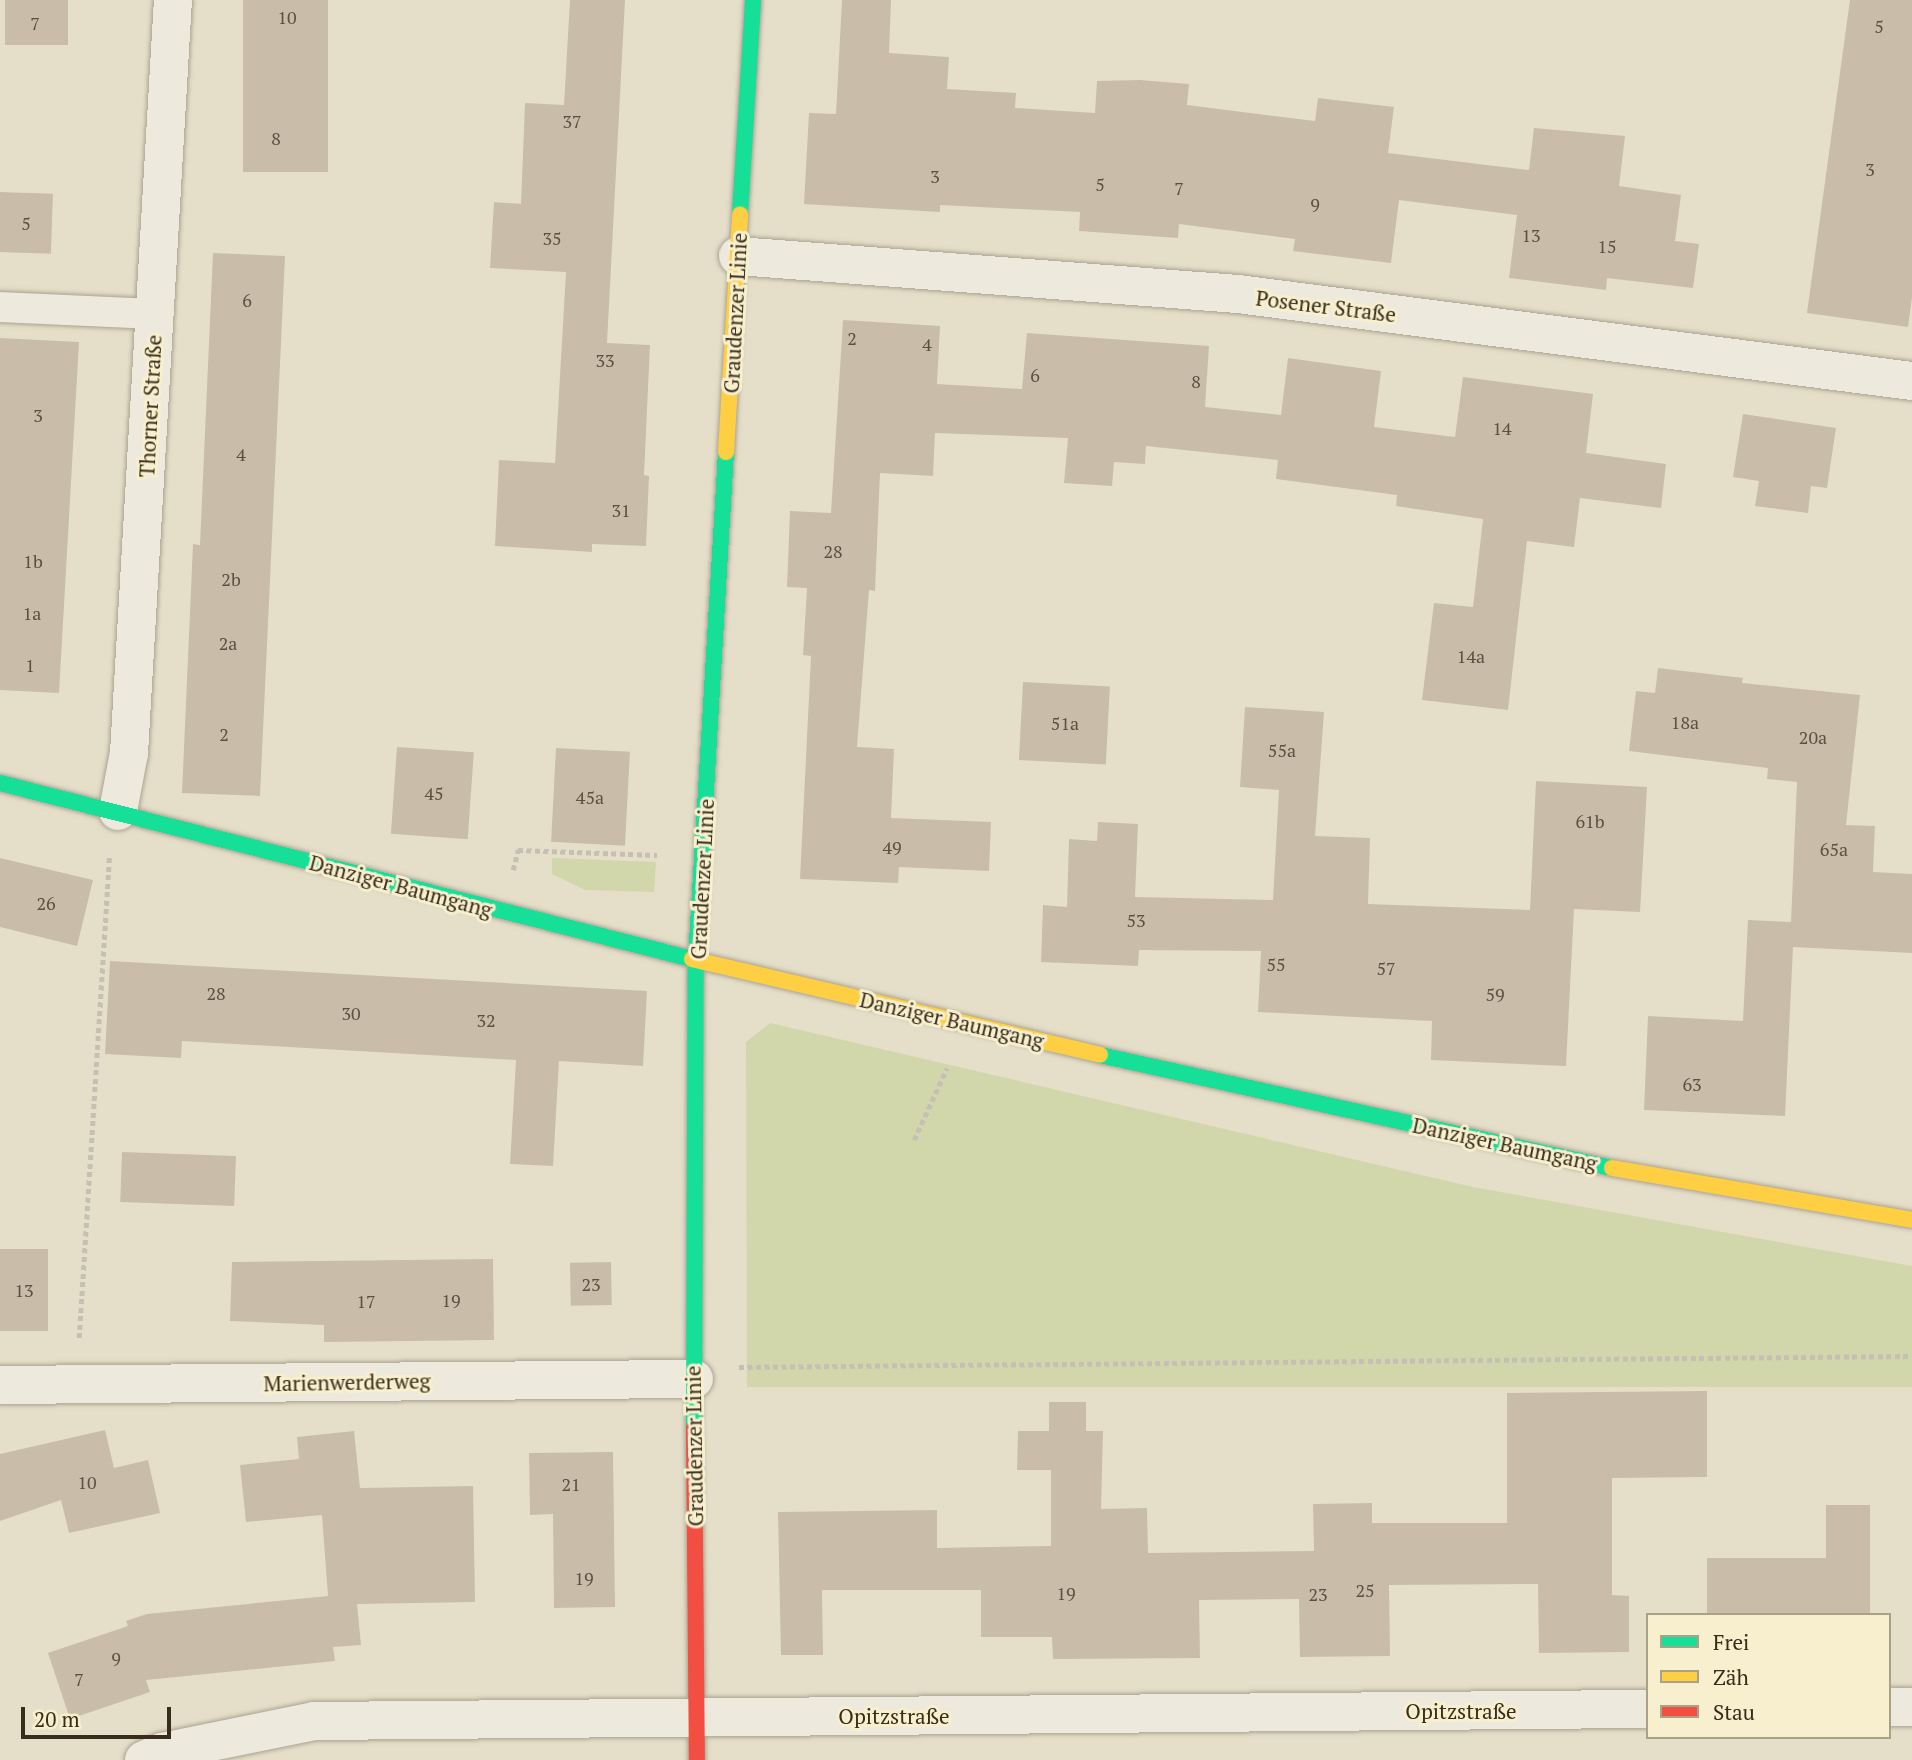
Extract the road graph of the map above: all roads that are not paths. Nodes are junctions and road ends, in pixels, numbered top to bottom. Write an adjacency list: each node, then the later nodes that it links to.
1 (173, 0): 5 (street, Thorner Straße)
2 (753, 0): 3 (street, Graudenzer Linie)
3 (738, 256): 6 (street, Posener Straße); 9 (street, Graudenzer Linie)
4 (0, 307): 5 (lane)
5 (156, 314): 8 (street, Thorner Straße)
6 (1912, 381)
7 (0, 783): 8 (street, Danziger Baumgang)
8 (118, 811): 9 (street, Danziger Baumgang)
9 (696, 959): 10 (street, Danziger Baumgang); 11 (street, Graudenzer Linie)
10 (1912, 1220)
11 (693, 1373): 12 (street, Marienwerderweg); 16 (street, Graudenzer Linie)
12 (0, 1385)
13 (1891, 1707): 14 (street)
14 (1912, 1707)
15 (1646, 1709): 16 (street, Opitzstraße)
16 (696, 1717): 17 (street, Opitzstraße); 18 (street, Graudenzer Linie)
17 (144, 1760)
18 (697, 1760)

